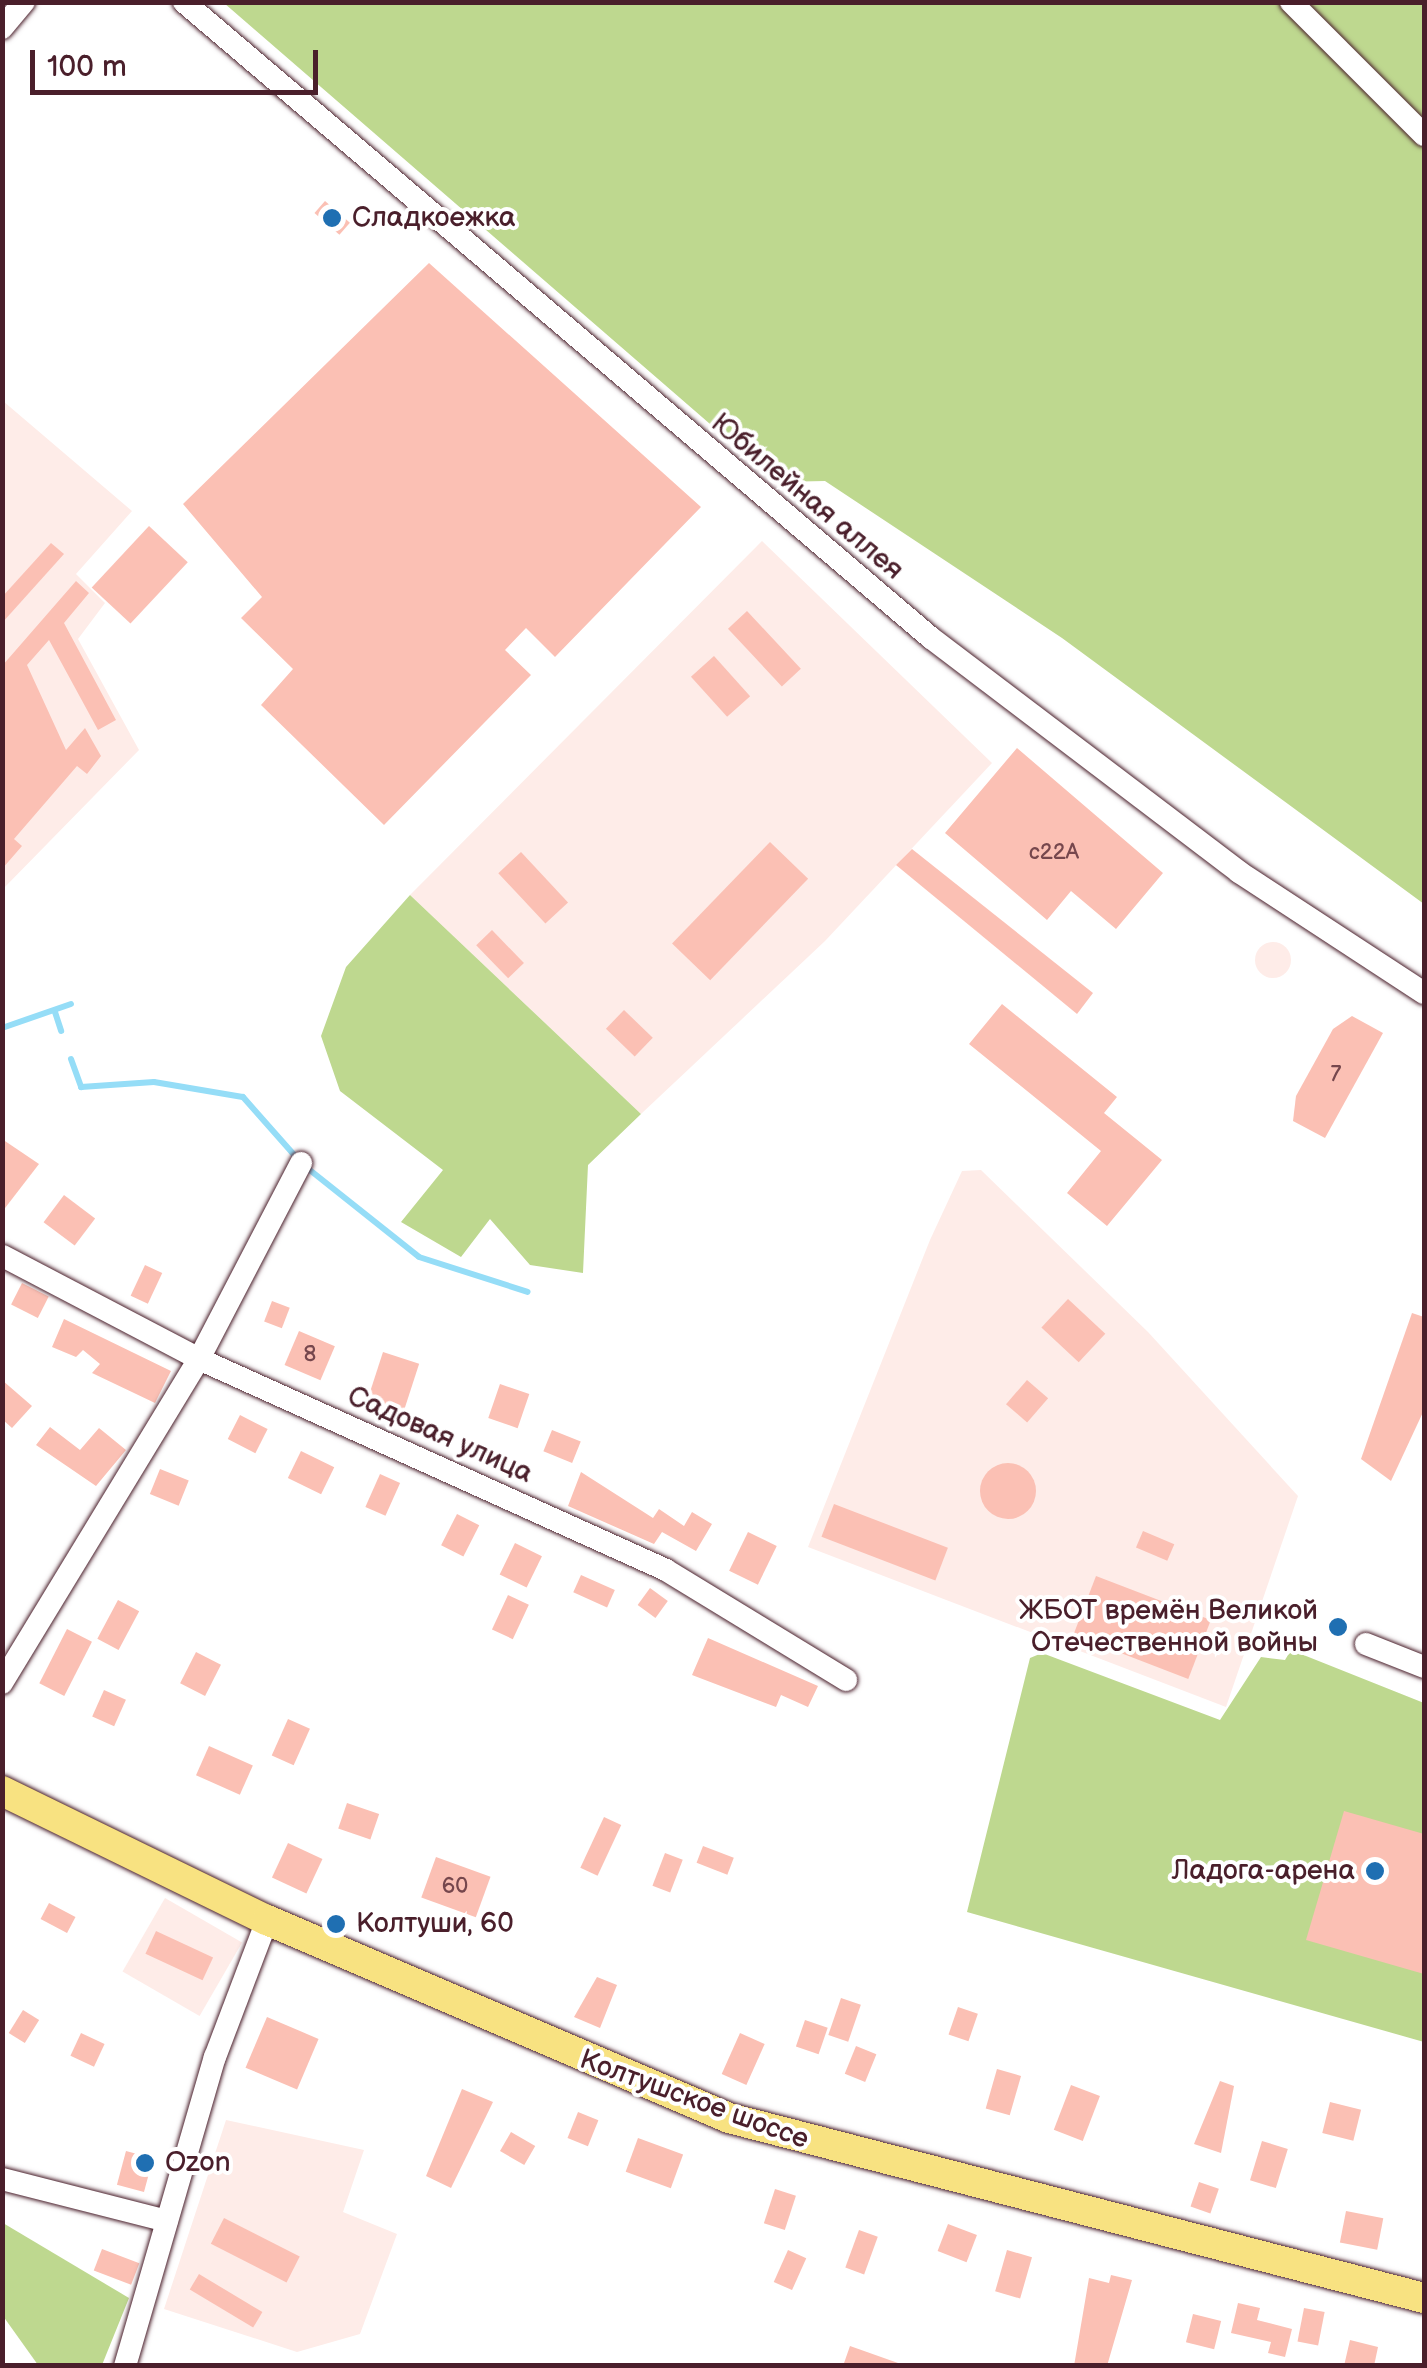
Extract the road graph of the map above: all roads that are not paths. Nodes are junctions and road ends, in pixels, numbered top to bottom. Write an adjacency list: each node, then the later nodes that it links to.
1 (24, 2): 4 (street)
2 (184, 2): 6 (street, Юбилейная аллея)
3 (1290, 2): 5 (street)
4 (2, 28)
5 (1424, 135)
6 (1424, 993)
7 (302, 1163): 9 (street)
8 (4, 1256): 9 (street, Садовая улица)
9 (199, 1359): 12 (street, Садовая улица); 13 (street)
10 (1366, 1644): 11 (street)
11 (1424, 1667)
12 (846, 1680)
13 (2, 1683)
14 (2, 1792): 15 (main road, Колтушское шоссе)
15 (267, 1920): 17 (street); 18 (main road, Колтушское шоссе)
16 (2, 2179): 17 (street)
17 (166, 2221): 19 (street)
18 (1424, 2298)
19 (125, 2366)

